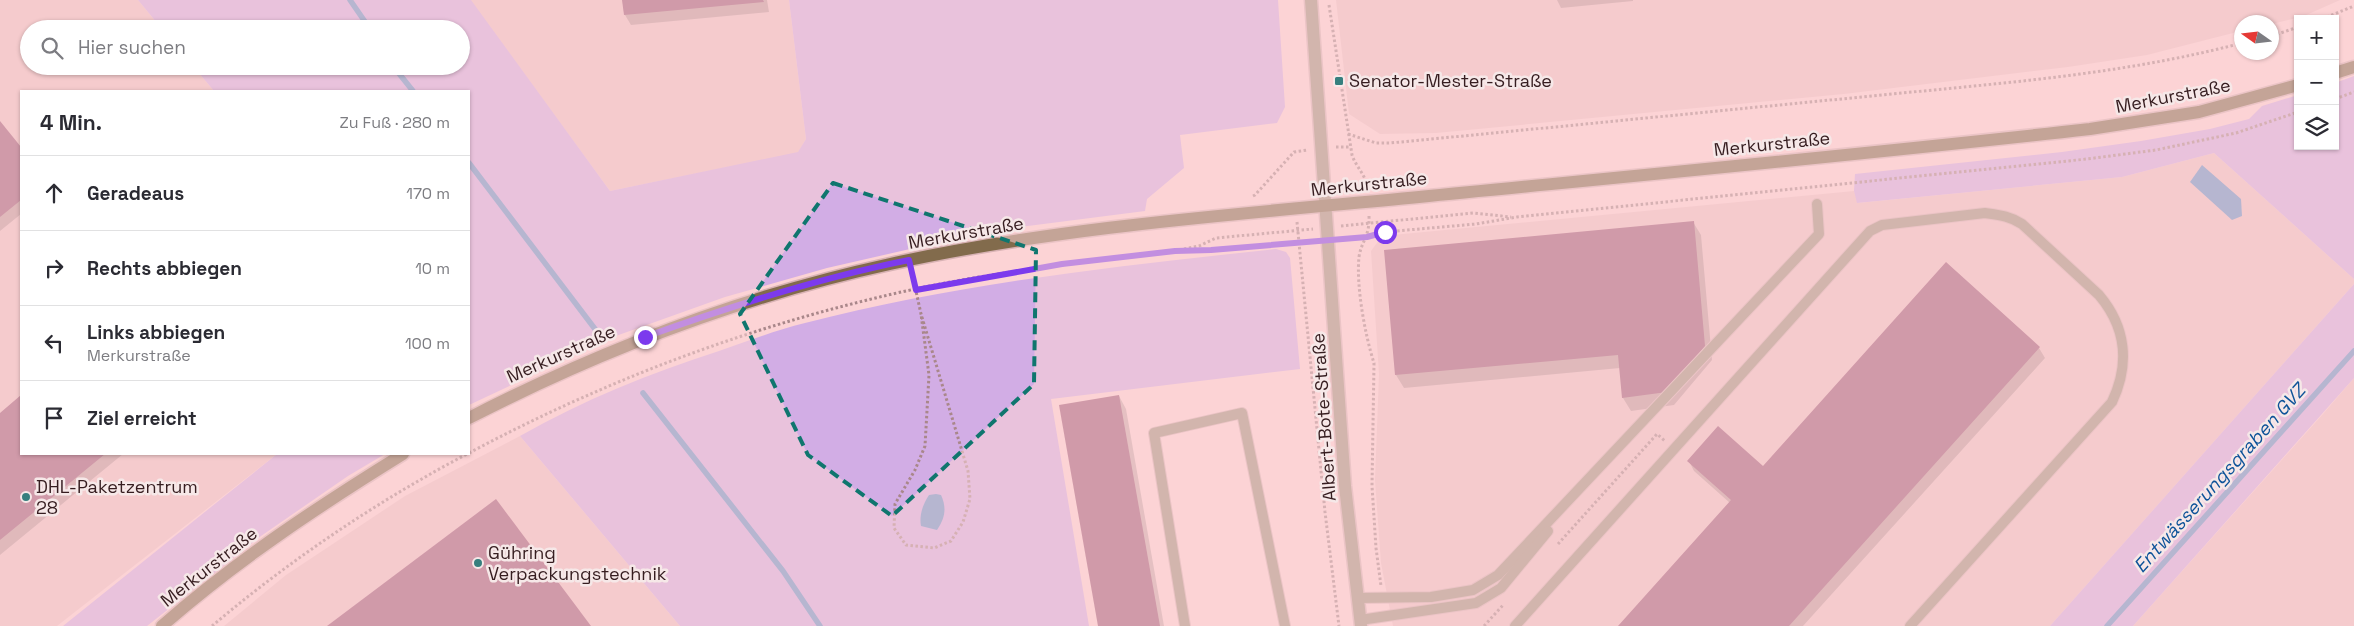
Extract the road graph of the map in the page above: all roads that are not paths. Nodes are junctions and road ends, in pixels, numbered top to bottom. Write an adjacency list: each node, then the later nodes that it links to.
1 (1311, 0): 6 (street)
2 (2354, 67): 3 (street)
3 (2339, 72)
4 (2294, 86): 6 (street, Merkurstraße)
5 (1817, 204): 9 (lane)
6 (1326, 206): 7 (street, Merkurstraße); 10 (street, Albert-Bote-Straße)
7 (470, 418)
8 (402, 455): 12 (street, Merkurstraße)
9 (1606, 461): 10 (lane); 11 (lane)
10 (1358, 598): 11 (street, Albert-Bote-Straße)
11 (1361, 623)
12 (162, 626)
13 (1185, 626): 14 (lane)
14 (1285, 626)
15 (1514, 626): 16 (lane)
16 (1910, 626)

